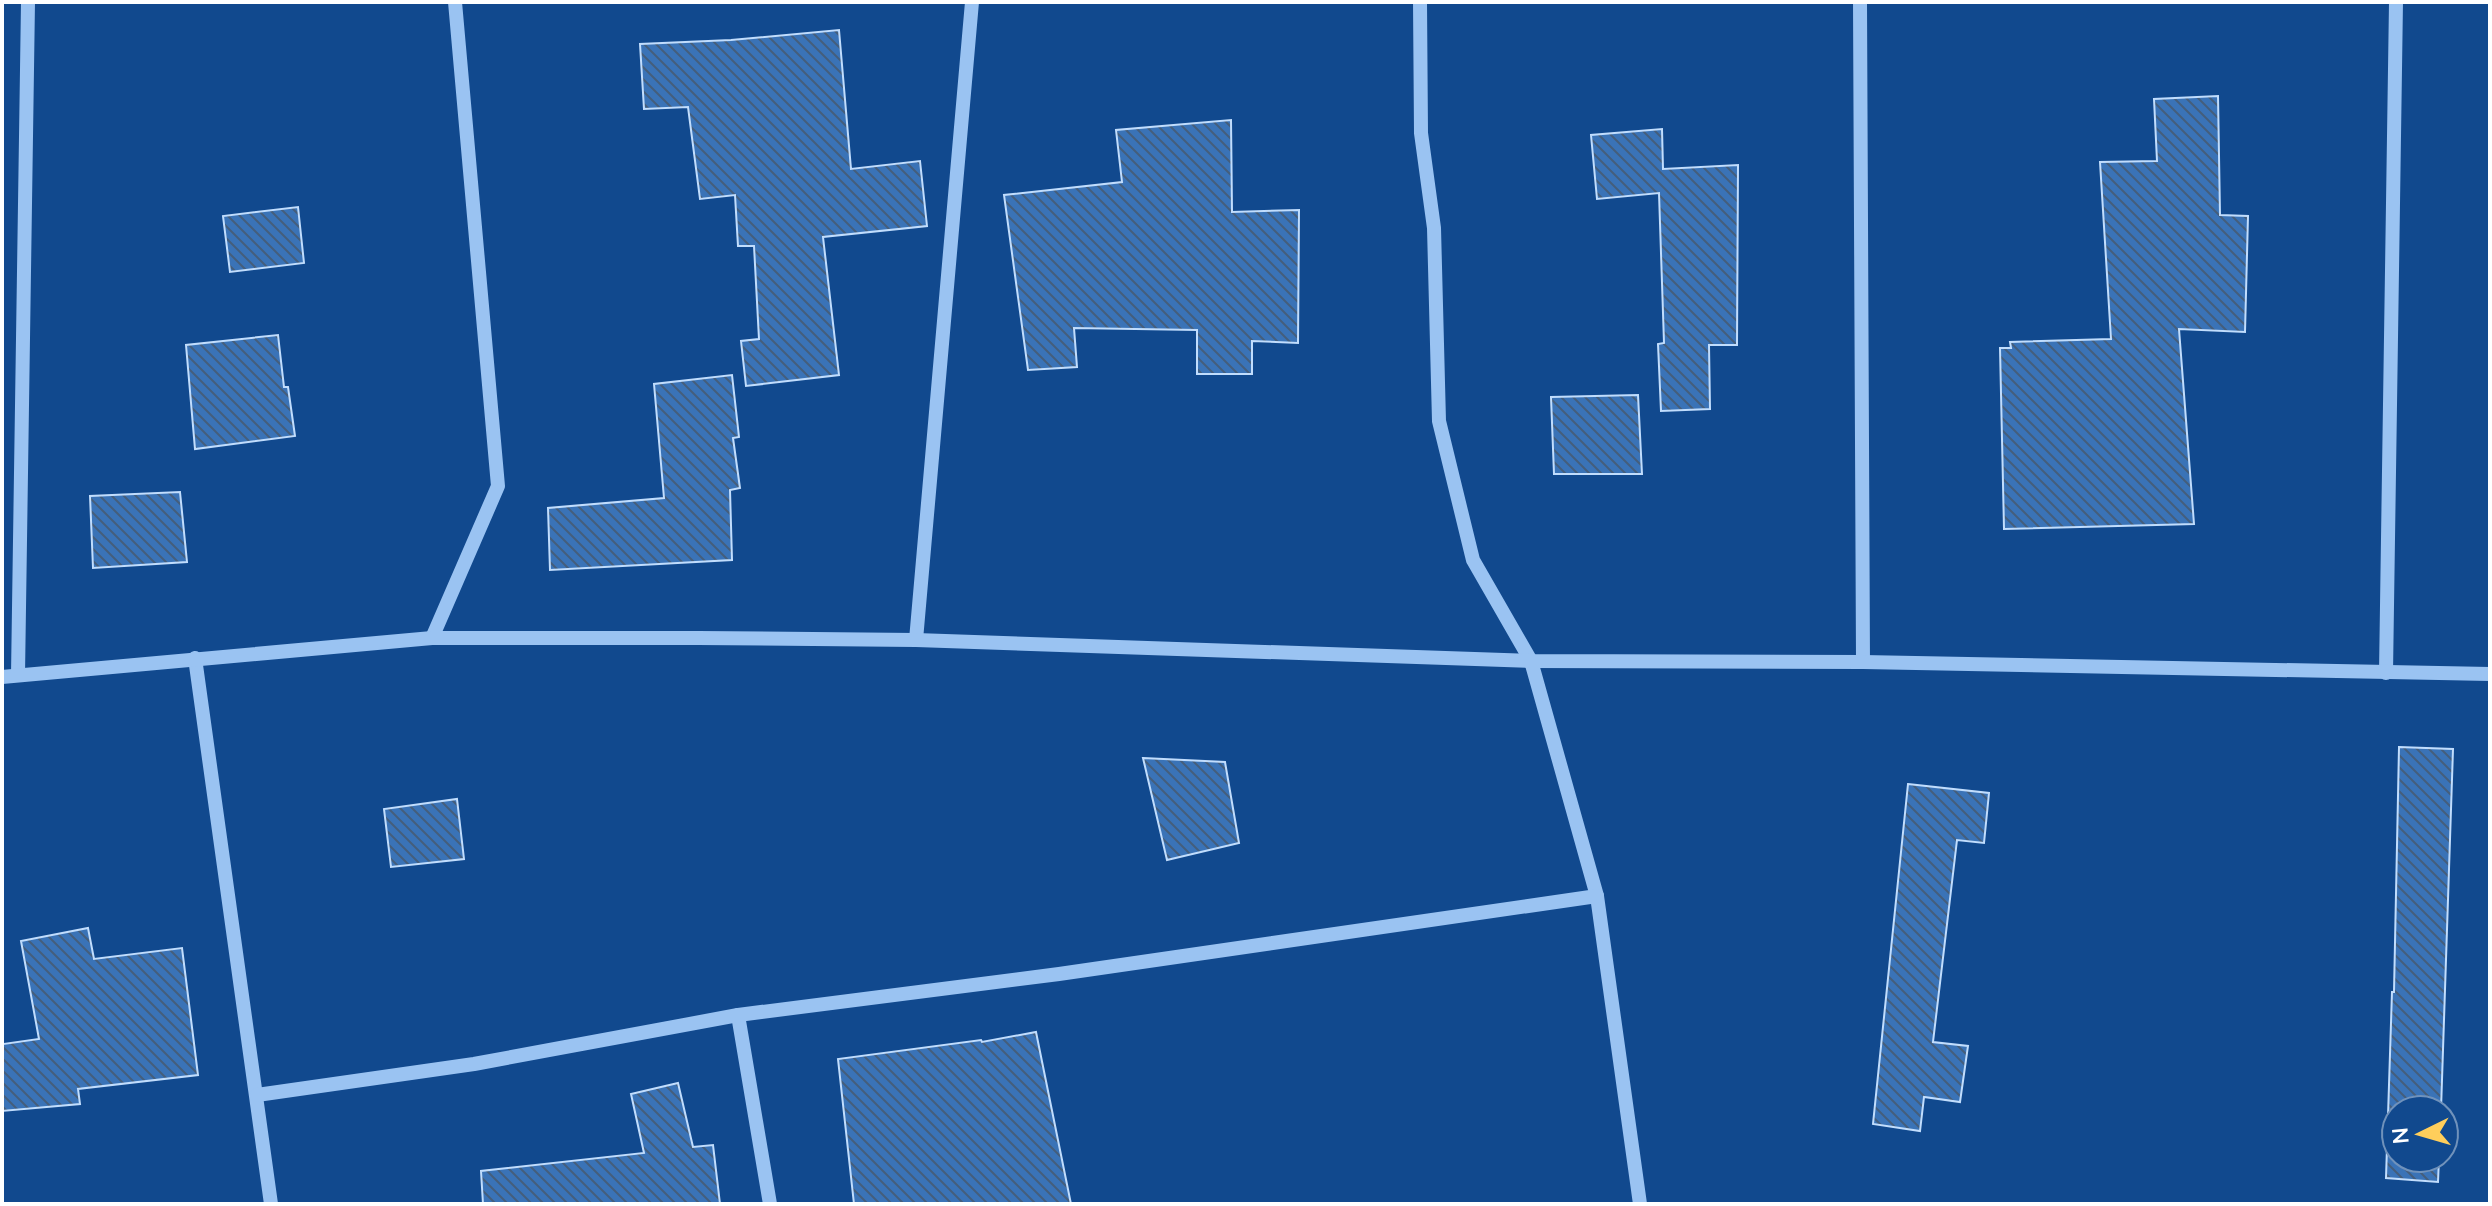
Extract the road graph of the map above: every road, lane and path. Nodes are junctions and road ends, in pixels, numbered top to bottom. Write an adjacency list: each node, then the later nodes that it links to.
1 (28, 2): 14 (street)
2 (455, 2): 7 (street)
3 (972, 2): 8 (street)
4 (1420, 2): 10 (street)
5 (1860, 2): 11 (street)
6 (2396, 2): 12 (street)
7 (432, 638): 8 (street); 9 (street)
8 (916, 640): 10 (street)
9 (195, 658): 14 (street); 18 (street)
10 (1531, 661): 11 (street); 16 (street)
11 (1863, 662): 12 (street)
12 (2386, 673): 13 (street)
13 (2490, 674)
14 (18, 675): 15 (street)
15 (2, 677)
16 (1597, 896): 17 (street); 21 (street)
17 (738, 1015): 18 (street); 20 (street)
18 (257, 1095): 19 (street)
19 (271, 1204)
20 (770, 1204)
21 (1640, 1204)

